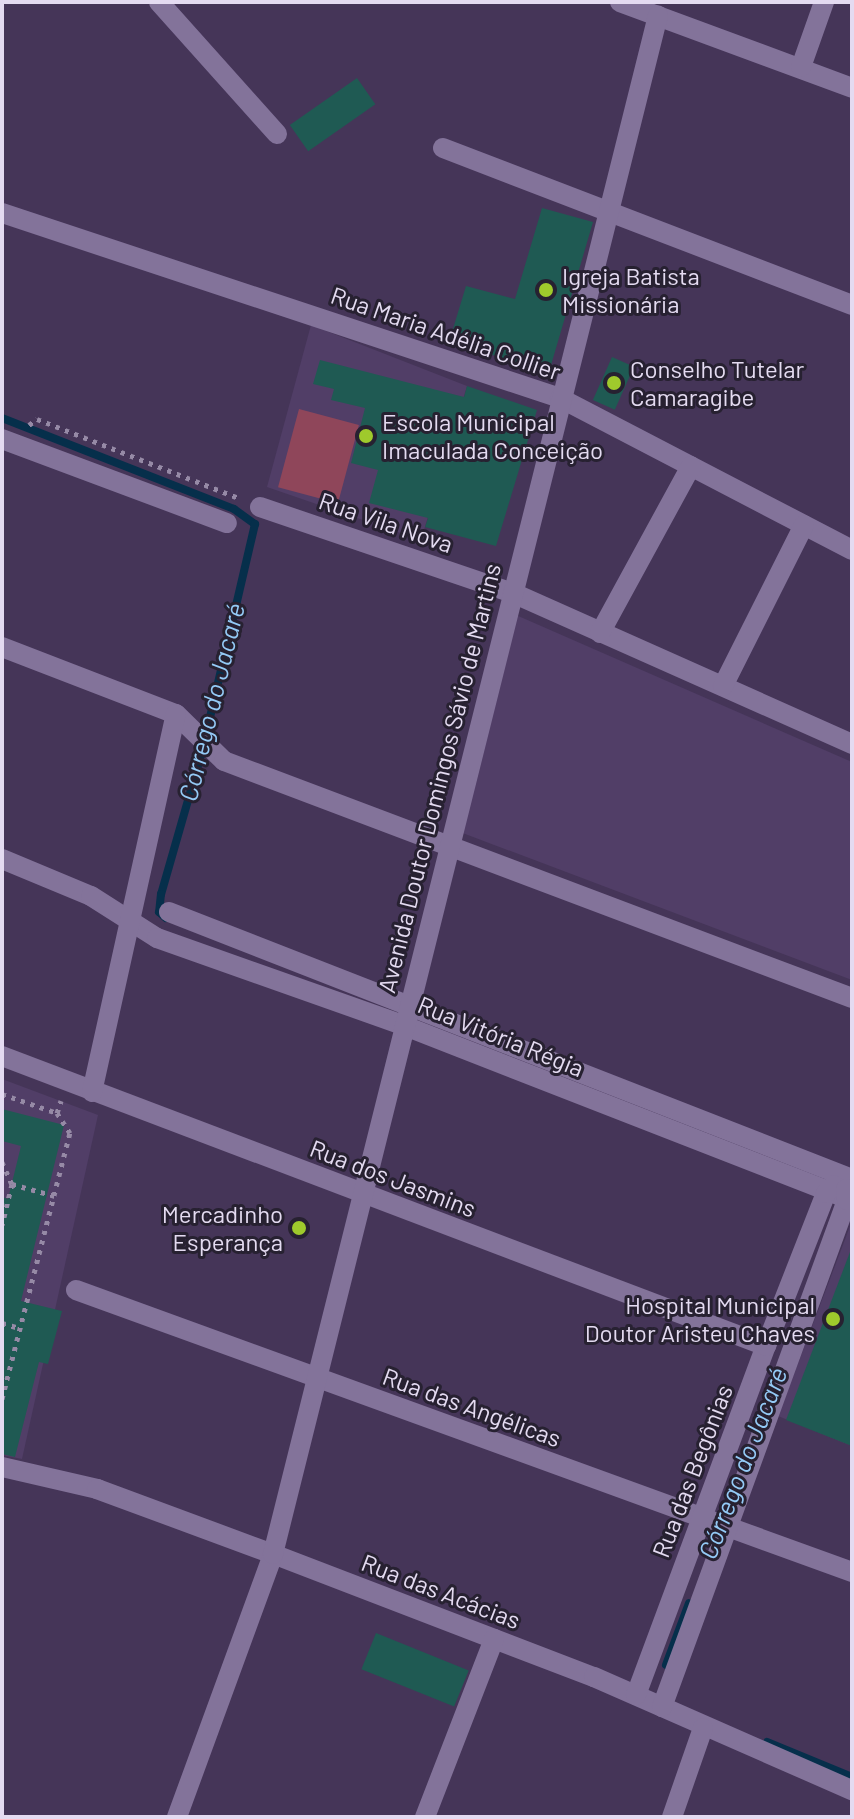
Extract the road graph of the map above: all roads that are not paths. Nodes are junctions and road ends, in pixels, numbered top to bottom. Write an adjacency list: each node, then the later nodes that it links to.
1 (159, 2): 7 (street)
2 (620, 2): 4 (street)
3 (824, 2): 5 (street)
4 (658, 15): 5 (street); 9 (street, Avenida Doutor Domingos Sávio de Martins)
5 (801, 67): 6 (street)
6 (852, 88)
7 (277, 134)
8 (443, 148): 9 (street)
9 (605, 209): 11 (street); 12 (street, Avenida Doutor Domingos Sávio de Martins)
10 (2, 213): 12 (street, Rua Maria Adélia Collier)
11 (852, 305)
12 (560, 398): 14 (street, Rua Maria Adélia Collier); 19 (street, Avenida Doutor Domingos Sávio de Martins)
13 (2, 439): 16 (street)
14 (691, 466): 17 (street, Rua Maria Adélia Collier); 20 (street)
15 (260, 507): 19 (street, Rua Vila Nova)
16 (227, 523)
17 (804, 525): 18 (street, Rua Maria Adélia Collier); 22 (street)
18 (852, 550)
19 (513, 593): 20 (street, Rua Vila Nova); 25 (street, Avenida Doutor Domingos Sávio de Martins)
20 (600, 633): 22 (street, Rua Vila Nova)
21 (2, 647): 23 (street)
22 (723, 686): 24 (street, Rua Vila Nova)
23 (180, 716): 25 (street); 28 (street)
24 (851, 741)
25 (449, 843): 29 (street); 30 (street, Avenida Doutor Domingos Sávio de Martins)
26 (2, 859): 28 (street, Rua Vitória Régia)
27 (169, 912): 30 (street, Rua Vitória Régia)
28 (131, 923): 31 (street, Rua Vitória Régia); 33 (street)
29 (852, 998)
30 (410, 1003): 31 (street, Avenida Doutor Domingos Sávio de Martins); 34 (street, Rua Vitória Régia)
31 (405, 1026): 35 (street, Rua Vitória Régia); 36 (street, Avenida Doutor Domingos Sávio de Martins)
32 (2, 1056): 33 (street, Rua dos Jasmins)
33 (92, 1092): 36 (street, Rua dos Jasmins)
34 (849, 1176): 35 (street, Rua das Begônias); 37 (street, Rua das Begônias)
35 (826, 1193): 37 (street, Rua Vitória Régia); 39 (street, Rua das Begônias)
36 (362, 1194): 39 (street, Rua dos Jasmins); 40 (street, Avenida Doutor Domingos Sávio de Martins)
37 (850, 1200): 42 (street, Rua das Begônias)
38 (76, 1290): 40 (street, Rua das Angélicas)
39 (766, 1346): 42 (street, Rua das Begônias)
40 (315, 1379): 42 (street, Rua das Angélicas); 43 (street, Avenida Doutor Domingos Sávio de Martins)
41 (2, 1467): 43 (street, Rua das Acácias)
42 (713, 1521): 44 (street, Rua das Angélicas); 46 (street, Rua das Begônias); 47 (street, Rua das Begônias)
43 (273, 1554): 45 (street, Rua das Acácias); 50 (street, Avenida Doutor Domingos Sávio de Martins)
44 (852, 1572)
45 (494, 1639): 46 (street, Rua das Acácias); 51 (street)
46 (636, 1695): 47 (street, Rua das Acácias)
47 (662, 1707): 48 (street, Rua das Acácias)
48 (703, 1728): 49 (street, Rua das Acácias); 52 (street)
49 (852, 1790)
50 (177, 1817)
51 (425, 1817)
52 (672, 1817)

